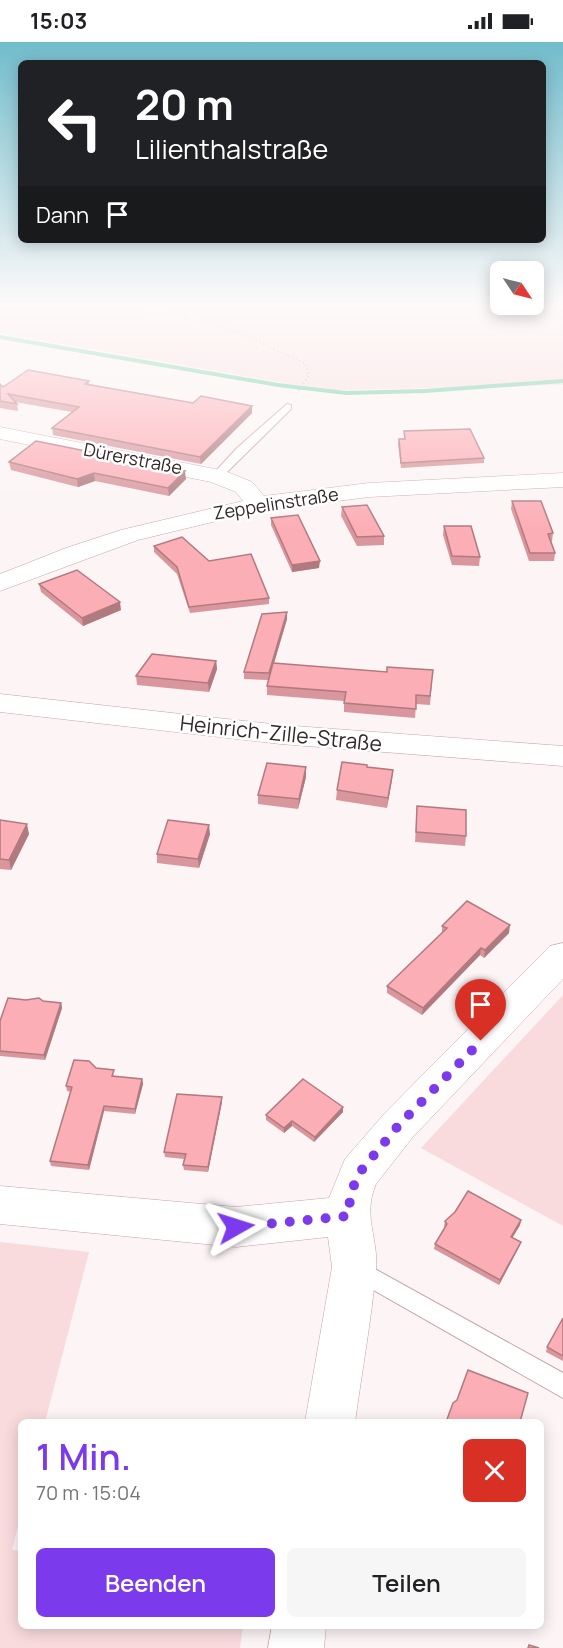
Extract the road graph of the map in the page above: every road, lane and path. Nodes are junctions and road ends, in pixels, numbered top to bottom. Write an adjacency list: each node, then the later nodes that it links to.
1 (306, 380): 2 (path)
2 (298, 392)
3 (287, 407): 5 (lane)
4 (0, 433): 5 (street, Dürerstraße)
5 (218, 476): 7 (street, Dürerstraße)
6 (563, 480): 7 (street, Zeppelinstraße)
7 (258, 504): 8 (street, Zeppelinstraße)
8 (0, 583)
9 (0, 703): 10 (street, Heinrich-Zille-Straße)
10 (563, 756)
11 (563, 957): 13 (street)
12 (0, 1205): 13 (street)
13 (348, 1216): 14 (street)
14 (354, 1267): 15 (lane); 16 (street)
15 (563, 1386)
16 (330, 1419)
17 (299, 1629): 18 (street)
18 (296, 1648)

